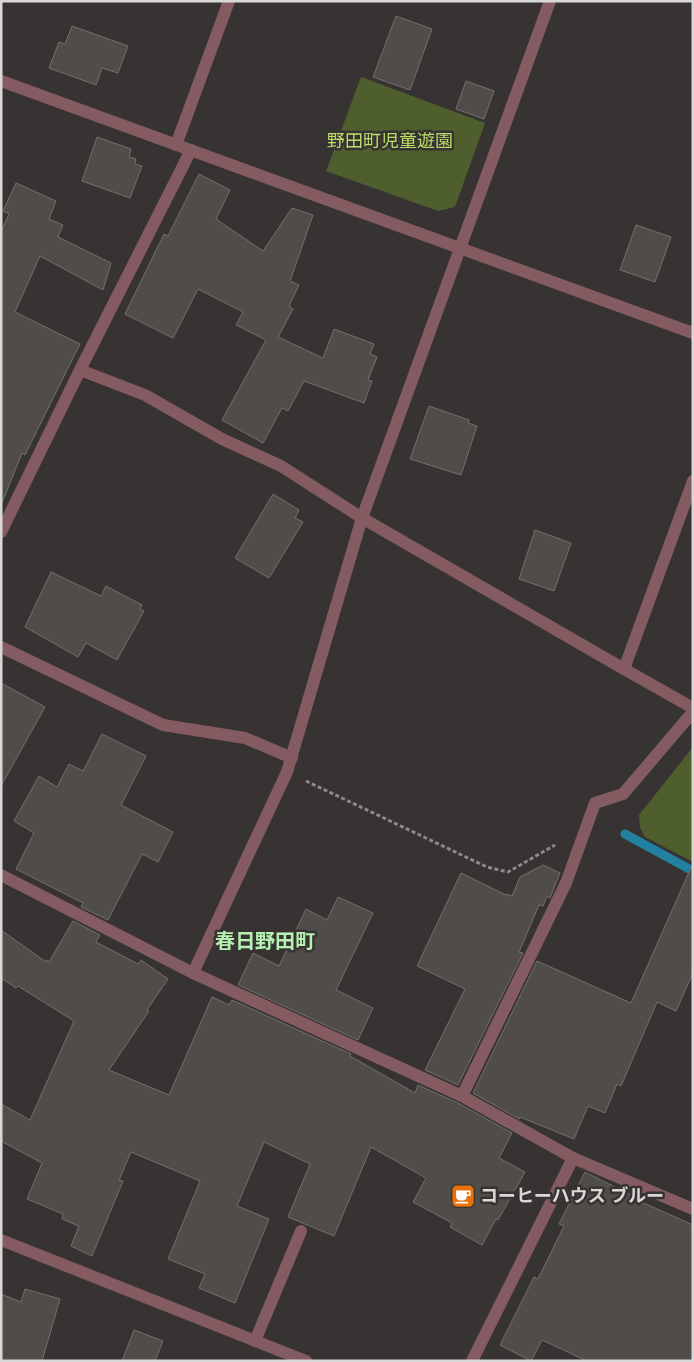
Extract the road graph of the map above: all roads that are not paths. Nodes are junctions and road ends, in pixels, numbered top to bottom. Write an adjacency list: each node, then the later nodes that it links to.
1 (229, 1): 4 (street)
2 (550, 1): 6 (street)
3 (1, 81): 4 (street)
4 (176, 145): 5 (street)
5 (191, 150): 6 (street); 8 (street)
6 (460, 248): 7 (street); 10 (street)
7 (693, 333)
8 (80, 370): 10 (street); 11 (street)
9 (693, 481): 13 (street)
10 (362, 518): 13 (street); 15 (street)
11 (1, 532)
12 (1, 647): 15 (street)
13 (624, 669): 14 (street)
14 (693, 710): 18 (street)
15 (292, 758): 17 (street)
16 (1, 875): 17 (street)
17 (193, 973): 18 (street)
18 (462, 1096): 19 (street)
19 (573, 1158): 20 (street); 25 (street)
20 (693, 1209)
21 (301, 1231): 23 (street)
22 (1, 1240): 23 (street)
23 (256, 1341): 24 (street)
24 (306, 1361)
25 (472, 1361)

